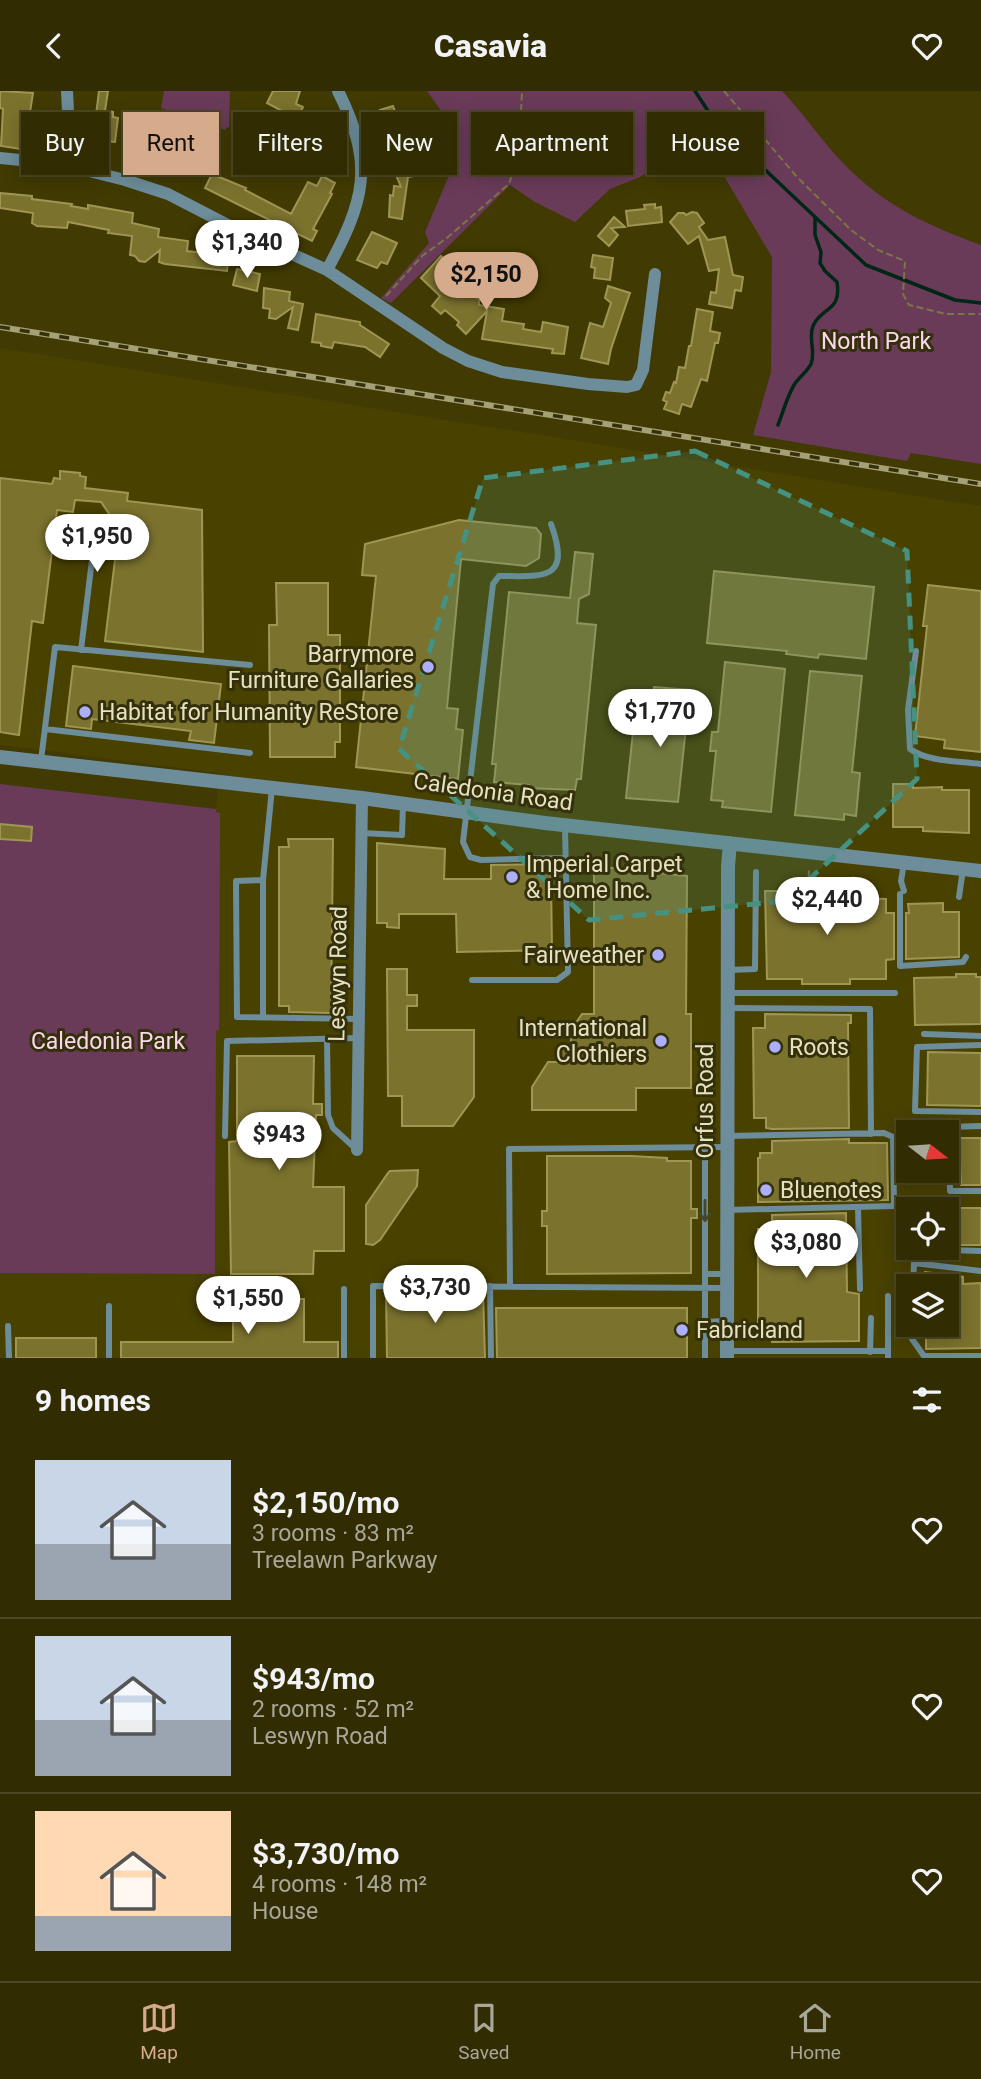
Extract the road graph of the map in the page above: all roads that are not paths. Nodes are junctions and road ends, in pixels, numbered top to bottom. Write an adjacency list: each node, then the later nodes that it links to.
1 (67, 91): 3 (street)
2 (338, 91): 7 (street)
3 (68, 112)
4 (0, 158): 5 (street)
5 (21, 160)
6 (104, 175): 7 (street)
7 (327, 270): 8 (street)
8 (655, 274)
9 (551, 524): 22 (lane)
10 (96, 527): 11 (lane)
11 (81, 650): 13 (lane); 14 (lane)
12 (916, 651): 18 (lane)
13 (250, 665)
14 (45, 729): 15 (lane); 17 (lane)
15 (250, 753)
16 (0, 757): 17 (street, Caledonia Road)
17 (40, 762): 19 (street, Caledonia Road)
18 (981, 764)
19 (272, 787): 20 (street, Caledonia Road); 31 (lane)
20 (362, 797): 21 (street, Caledonia Road); 24 (street, Leswyn Road)
21 (403, 803): 22 (street, Caledonia Road); 24 (lane)
22 (466, 812): 23 (street, Caledonia Road); 26 (lane)
23 (565, 825): 25 (street, Caledonia Road); 26 (lane)
24 (361, 832): 39 (street, Leswyn Road)
25 (730, 843): 27 (street, Caledonia Road); 34 (street, Orfus Road)
26 (565, 859): 35 (lane)
27 (904, 863): 28 (street, Caledonia Road); 33 (lane)
28 (963, 869): 29 (street, Caledonia Road); 32 (lane)
29 (981, 871)
30 (756, 872): 34 (lane)
31 (263, 880): 38 (lane); 38 (lane)
32 (959, 897)
33 (966, 957)
34 (728, 971): 37 (street, Orfus Road)
35 (472, 980)
36 (895, 993): 37 (lane)
37 (728, 1000): 47 (lane); 49 (street, Orfus Road)
38 (263, 1017): 39 (lane)
39 (359, 1019): 42 (street, Leswyn Road)
40 (924, 1034): 41 (lane)
41 (981, 1036)
42 (358, 1038): 43 (lane); 51 (street, Leswyn Road)
43 (327, 1039): 48 (lane); 51 (lane)
44 (981, 1045): 45 (lane)
45 (981, 1112)
46 (981, 1126): 52 (lane)
47 (871, 1134): 49 (lane); 53 (lane)
48 (225, 1136)
49 (727, 1142): 50 (lane); 54 (street, Orfus Road)
50 (705, 1147): 58 (lane, one-way to 58); 62 (lane)
51 (357, 1150)
52 (981, 1191)
53 (859, 1208): 54 (lane); 65 (lane)
54 (727, 1210): 60 (street, Orfus Road)
55 (959, 1250): 56 (lane)
56 (981, 1251)
57 (981, 1271): 59 (lane)
58 (705, 1274): 60 (lane); 63 (lane)
59 (914, 1274)
60 (727, 1281): 63 (lane); 69 (street, Orfus Road)
61 (490, 1286): 62 (lane); 81 (lane); 82 (lane)
62 (510, 1286): 63 (lane)
63 (706, 1288): 70 (lane)
64 (344, 1289): 80 (lane)
65 (860, 1289)
66 (888, 1296): 75 (lane)
67 (109, 1305): 79 (lane)
68 (871, 1318): 73 (lane)
69 (727, 1321): 70 (lane); 74 (street, Orfus Road)
70 (705, 1322): 83 (lane)
71 (8, 1326): 78 (lane)
72 (912, 1337): 77 (lane)
73 (870, 1352): 74 (lane); 75 (lane)
74 (727, 1354)
75 (888, 1355)
76 (981, 1356): 77 (lane)
77 (924, 1357)
78 (9, 1358)
79 (109, 1358)
80 (344, 1358)
81 (373, 1358)
82 (491, 1358)
83 (705, 1358)

